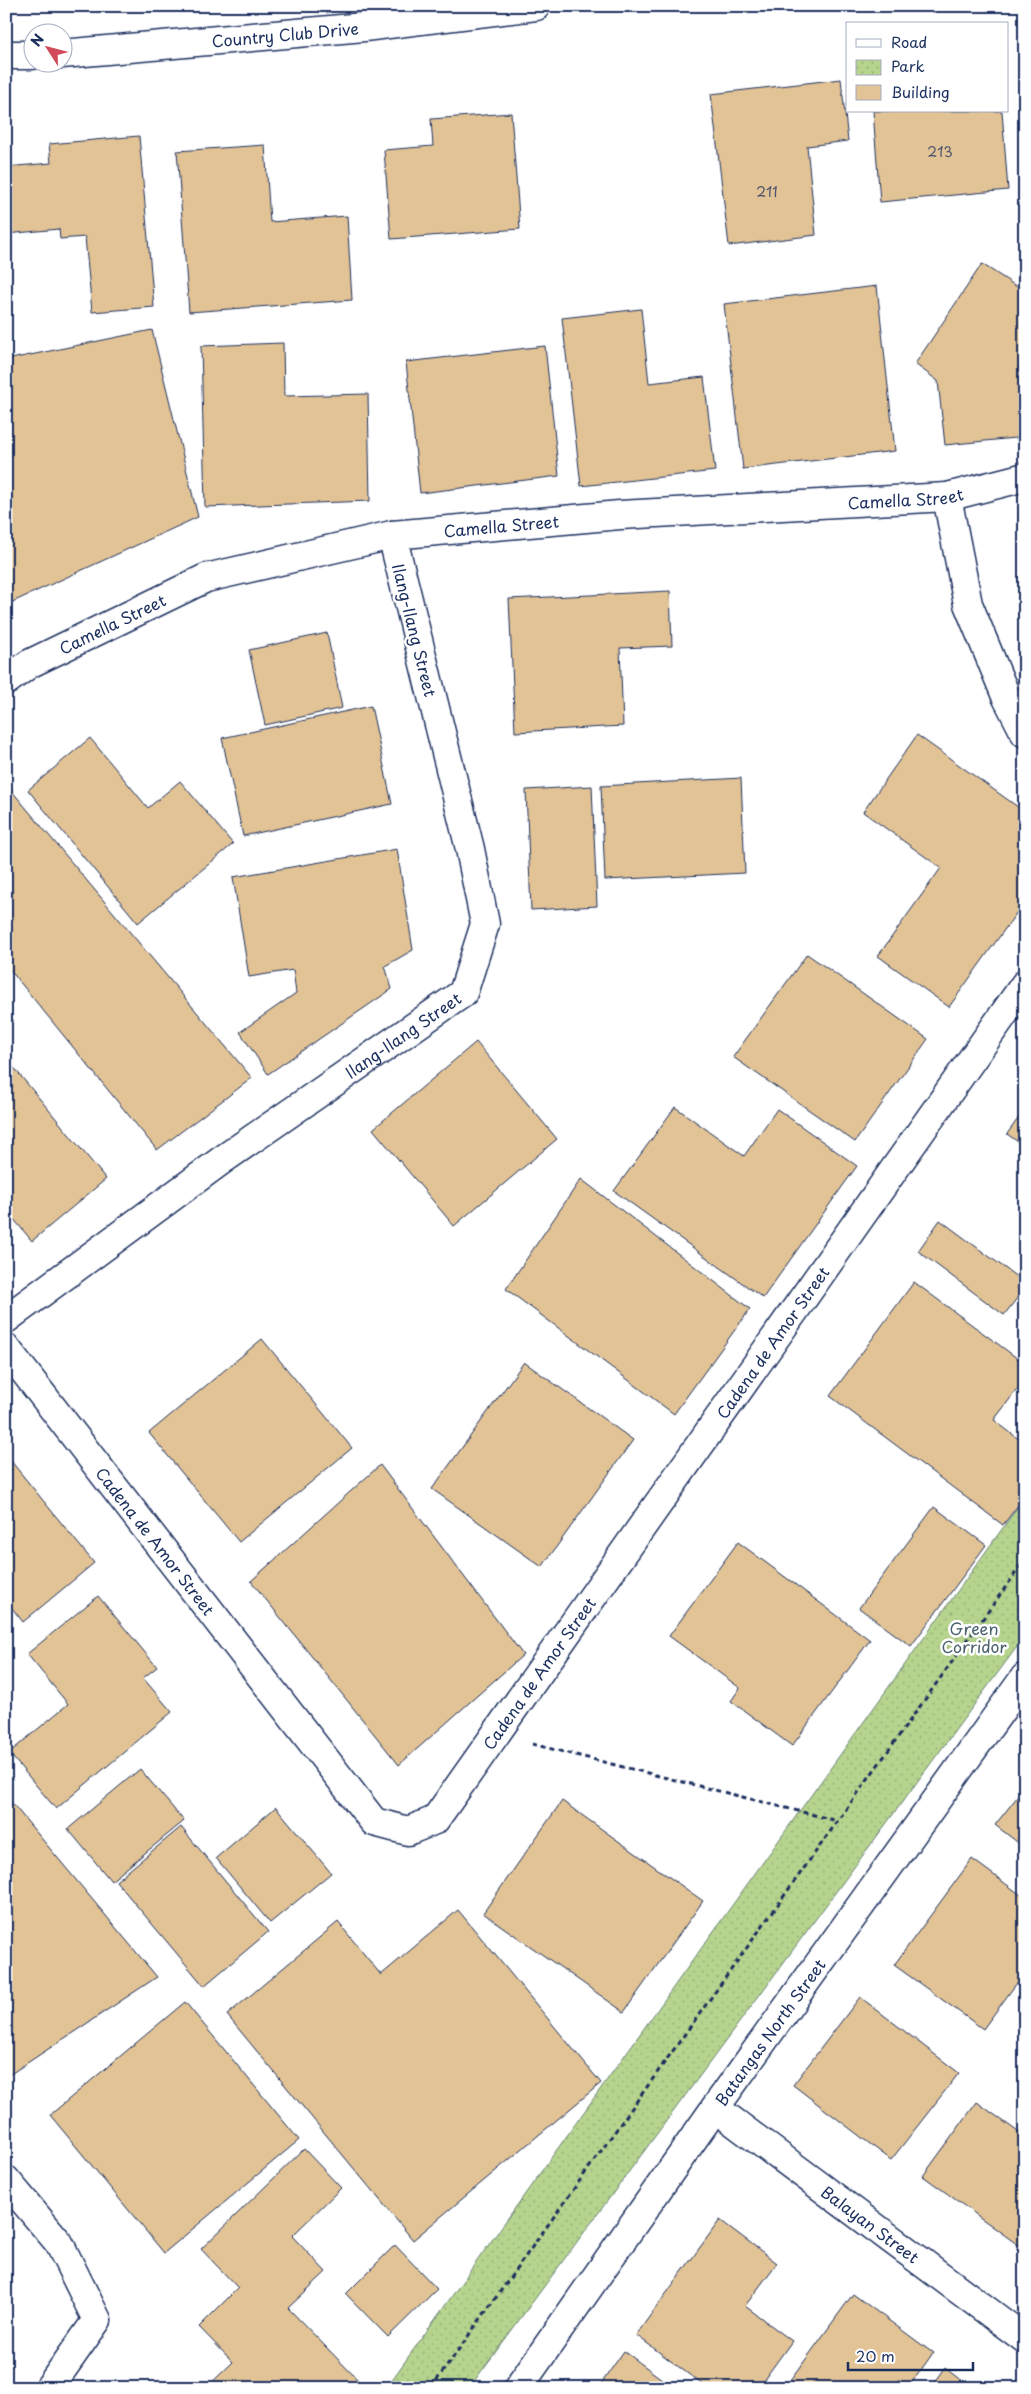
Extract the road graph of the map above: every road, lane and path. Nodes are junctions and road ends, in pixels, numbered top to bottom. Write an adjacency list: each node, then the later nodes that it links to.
1 (536, 6): 2 (street, Country Club Drive)
2 (72, 53)
3 (6, 55): 4 (street)
4 (22, 55)
5 (1025, 477): 6 (street, Camella Street)
6 (947, 498): 7 (street, Camella Street); 9 (street)
7 (392, 535): 8 (street, Camella Street); 11 (street, Ilang-Ilang Street)
8 (6, 682)
9 (1025, 734)
10 (1025, 984): 15 (street, Cadena de Amor Street)
11 (6, 1319)
12 (6, 1348): 15 (street, Cadena de Amor Street)
13 (1025, 1560): 16 (path)
14 (1025, 1677): 17 (street, Batangas North Street)
15 (495, 1735): 16 (path)
16 (838, 1821): 21 (path)
17 (715, 2108): 19 (street, Balayan Street); 22 (street, Batangas North Street)
18 (6, 2180): 20 (street)
19 (1025, 2339)
20 (49, 2388)
21 (432, 2388)
22 (518, 2388)

